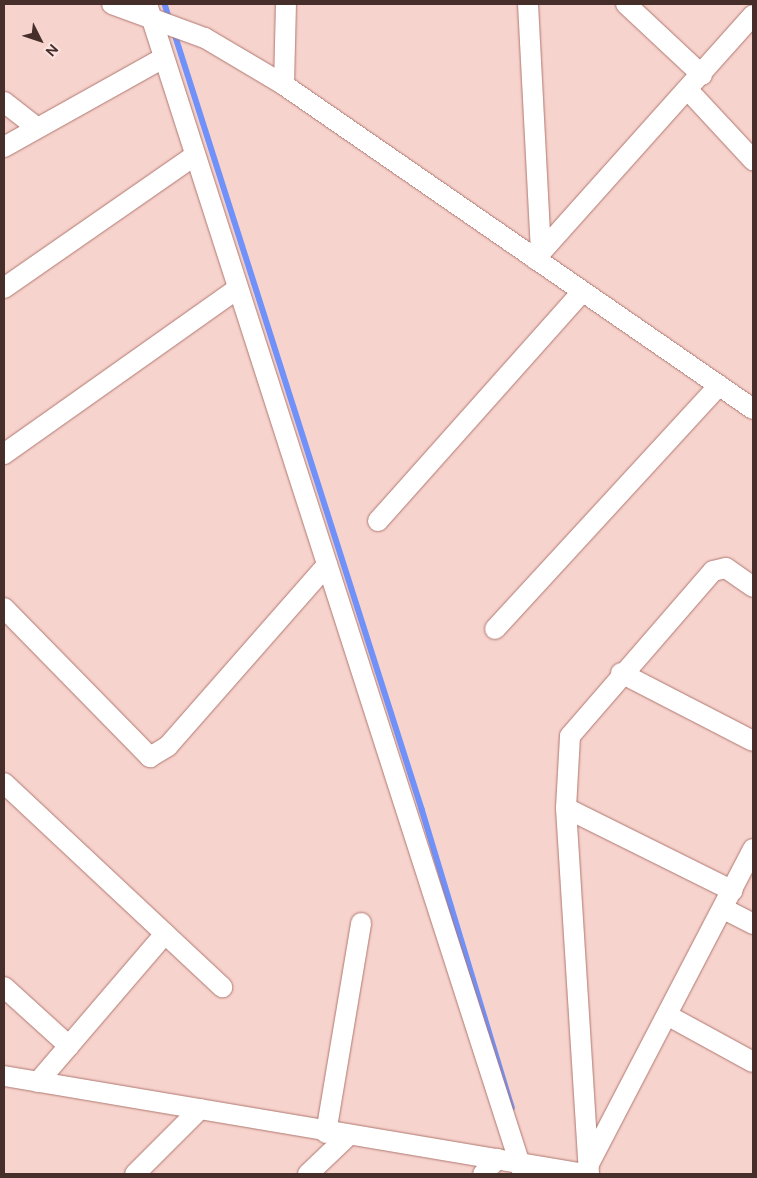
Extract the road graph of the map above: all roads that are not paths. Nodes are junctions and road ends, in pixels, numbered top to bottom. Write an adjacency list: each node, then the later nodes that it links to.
1 (112, 4): 6 (street)
2 (286, 4): 9 (street)
3 (528, 4): 16 (street)
4 (626, 4): 8 (street)
5 (753, 15): 8 (street)
6 (156, 16): 7 (street); 9 (street)
7 (162, 58): 12 (street); 14 (street)
8 (702, 75): 10 (street)
9 (284, 85): 16 (street)
10 (688, 90): 15 (street); 16 (street)
11 (4, 102): 12 (street)
12 (36, 127): 13 (street)
13 (4, 147)
14 (194, 156): 17 (street); 18 (street)
15 (753, 160)
16 (538, 255): 19 (street)
17 (4, 288)
18 (237, 289): 22 (street); 24 (street)
19 (581, 293): 20 (street); 23 (street)
20 (719, 385): 21 (street); 27 (street)
21 (753, 409)
22 (4, 454)
23 (378, 521)
24 (327, 565): 26 (street); 48 (street)
25 (753, 587): 28 (street)
26 (4, 608)
27 (494, 629)
28 (621, 674): 29 (street); 31 (street)
29 (753, 741)
30 (4, 783): 36 (street)
31 (566, 808): 33 (street); 49 (street)
32 (753, 849): 33 (street)
33 (729, 900): 35 (street); 39 (street)
34 (361, 923): 45 (street)
35 (753, 924)
36 (165, 934): 38 (street); 40 (street)
37 (4, 987): 40 (street)
38 (222, 987)
39 (667, 1015): 41 (street); 49 (street)
40 (69, 1046): 43 (street)
41 (753, 1062)
42 (4, 1076): 43 (street)
43 (38, 1082): 44 (street)
44 (200, 1109): 45 (street); 50 (street)
45 (326, 1133): 46 (street)
46 (347, 1137): 47 (street); 51 (street)
47 (497, 1159): 48 (street); 52 (street)
48 (523, 1167): 49 (street)
49 (587, 1171)
50 (135, 1174)
51 (308, 1174)
52 (483, 1174)

